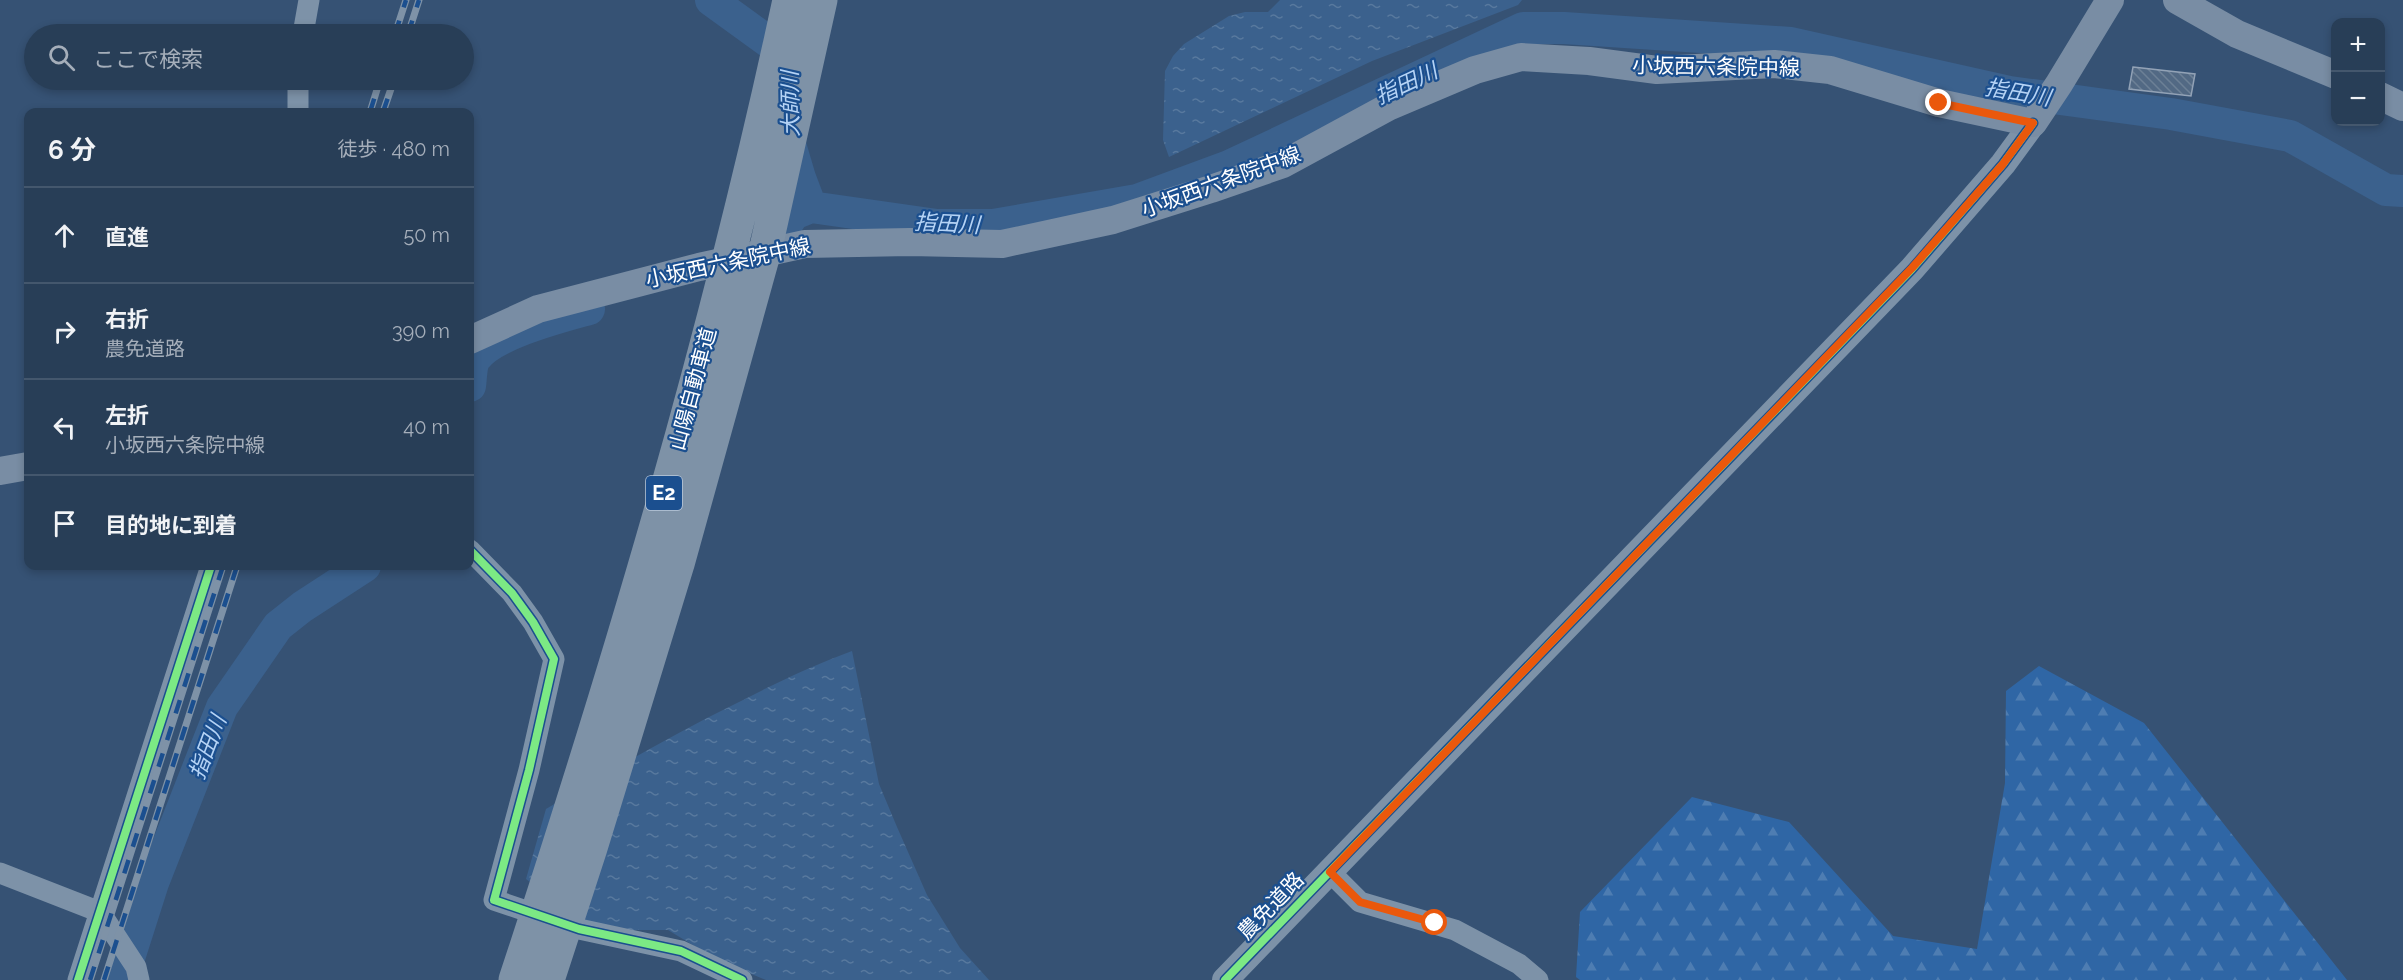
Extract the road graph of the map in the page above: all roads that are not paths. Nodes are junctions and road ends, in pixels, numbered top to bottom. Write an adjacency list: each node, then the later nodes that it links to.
1 (309, 0): 6 (street)
2 (789, 0): 23 (highway, 山陽自動車道 / E2, bridge)
3 (821, 0): 24 (highway, 山陽自動車道 / E2, bridge)
4 (2110, 0): 12 (main road)
5 (2177, 0): 7 (main road)
6 (305, 24)
7 (2331, 73)
8 (298, 90): 11 (street)
9 (2385, 98): 10 (main road)
10 (2403, 107)
11 (298, 108)
12 (2038, 116): 13 (main road, 小坂西六条院中線); 18 (street, 農免道路)
13 (474, 338)
14 (24, 467): 15 (main road)
15 (0, 471)
16 (474, 554): 25 (street)
17 (210, 570): 20 (street)
18 (1330, 872): 26 (street, 農免道路); 27 (street)
19 (0, 873): 20 (street)
20 (100, 912): 21 (street); 22 (street)
21 (138, 974)
22 (78, 980)
23 (515, 980)
24 (548, 980)
25 (742, 980)
26 (1225, 980)
27 (1538, 980)

